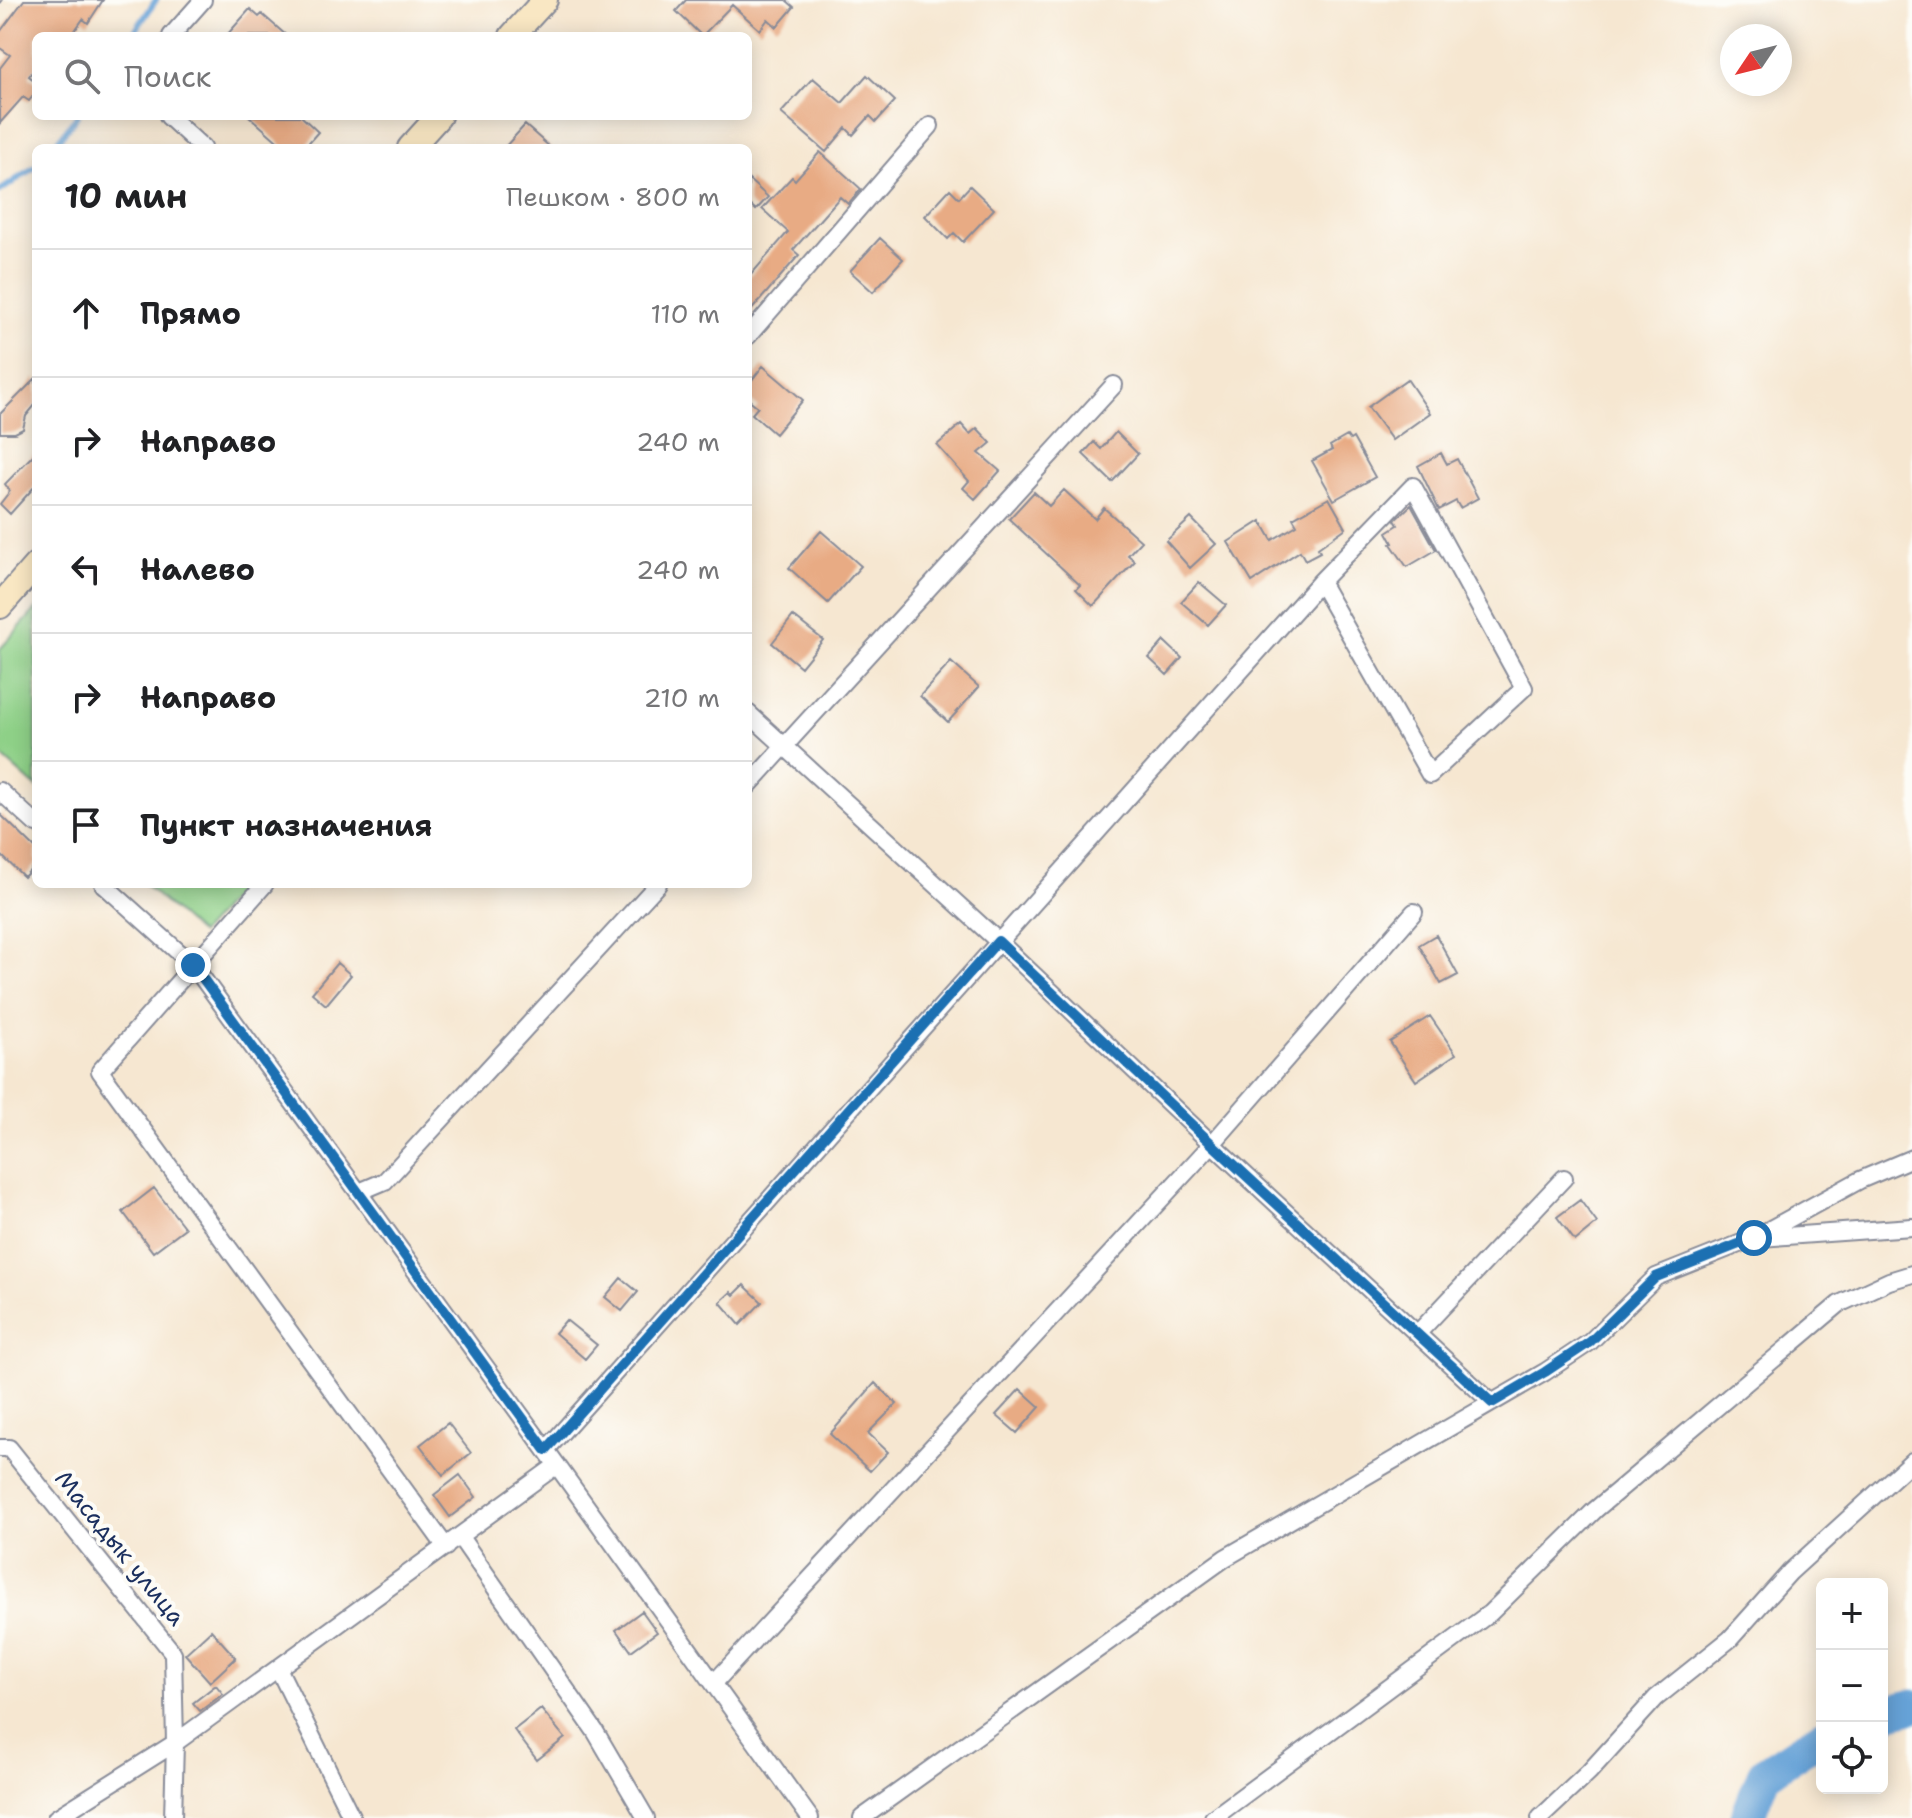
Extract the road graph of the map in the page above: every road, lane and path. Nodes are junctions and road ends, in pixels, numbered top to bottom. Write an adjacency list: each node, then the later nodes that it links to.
1 (203, 0): 3 (street)
2 (545, 0): 4 (main road)
3 (175, 32)
4 (516, 32)
5 (172, 120): 8 (street)
6 (435, 120): 9 (main road)
7 (930, 126): 10 (street)
8 (199, 144)
9 (414, 144)
10 (752, 331)
11 (1114, 385): 16 (street)
12 (32, 570): 14 (main road)
13 (1320, 582): 13 (street); 24 (street)
14 (0, 606)
15 (752, 717): 16 (street)
16 (785, 746): 17 (street); 24 (street)
17 (752, 782)
18 (0, 791): 19 (street)
19 (32, 820)
20 (107, 888): 25 (street)
21 (261, 888): 25 (street)
22 (654, 888): 29 (street)
23 (1414, 912): 26 (street)
24 (998, 941): 26 (street); 36 (street)
25 (193, 965): 29 (street); 39 (street)
26 (1212, 1144): 33 (street); 41 (street)
27 (1912, 1158): 31 (street)
28 (1564, 1178): 33 (street)
29 (359, 1192): 36 (street)
30 (1912, 1227): 31 (street)
31 (1754, 1238): 34 (street)
32 (1912, 1274): 49 (street)
33 (1418, 1333): 34 (street)
34 (1492, 1403): 48 (street)
35 (0, 1448): 42 (street, Масадык улица)
36 (546, 1450): 38 (street)
37 (1912, 1461): 50 (street)
38 (557, 1465): 39 (street); 41 (street)
39 (453, 1542): 40 (street); 46 (street)
40 (278, 1668): 42 (street); 45 (street)
41 (714, 1683): 47 (street)
42 (175, 1743): 43 (street); 44 (street)
43 (56, 1818)
44 (173, 1818)
45 (352, 1818)
46 (646, 1818)
47 (810, 1818)
48 (862, 1818)
49 (1213, 1818)
50 (1540, 1818)

